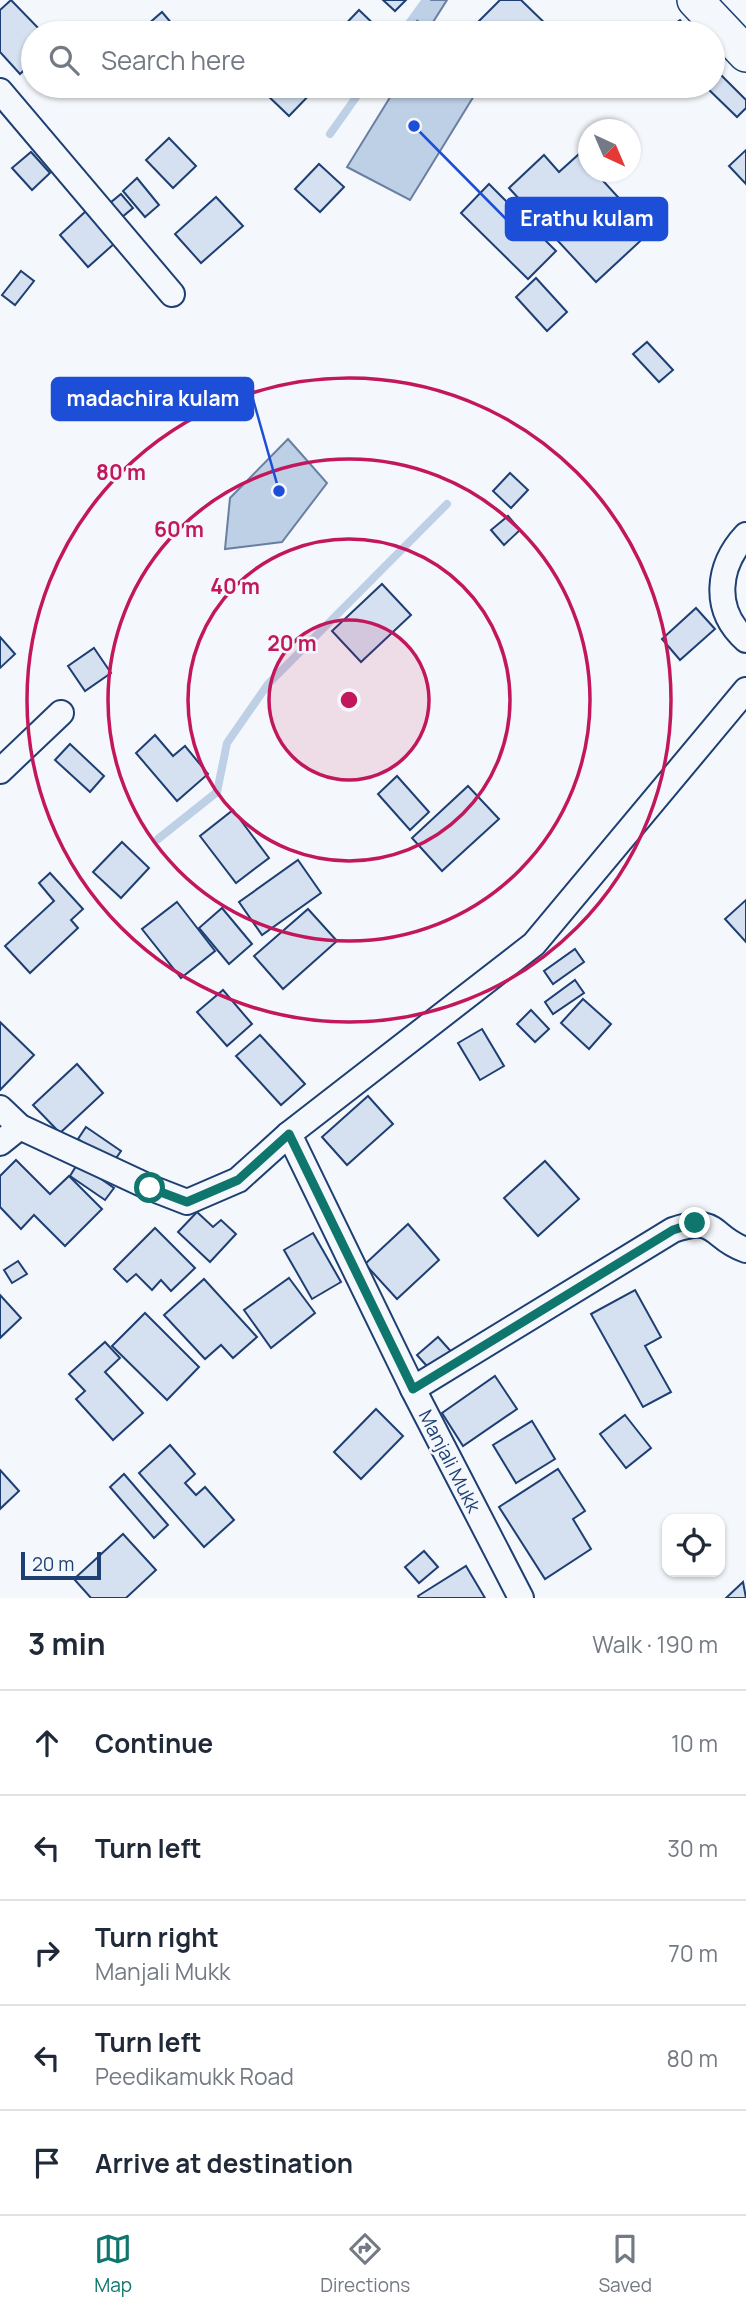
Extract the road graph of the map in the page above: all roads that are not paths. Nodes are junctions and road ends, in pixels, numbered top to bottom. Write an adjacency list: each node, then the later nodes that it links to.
1 (695, 0): 2 (street)
2 (717, 21)
3 (725, 28): 4 (street)
4 (743, 45)
5 (0, 91): 6 (street)
6 (172, 294)
7 (746, 535): 8 (street)
8 (746, 640)
9 (746, 690): 14 (street)
10 (61, 713): 11 (street)
11 (0, 771)
12 (0, 1108): 13 (street)
13 (20, 1128): 14 (street); 15 (street)
14 (289, 1134): 17 (street, Manjali Mukk)
15 (0, 1143)
16 (746, 1250): 17 (street)
17 (413, 1389): 18 (street, Manjali Mukk)
18 (521, 1598)

